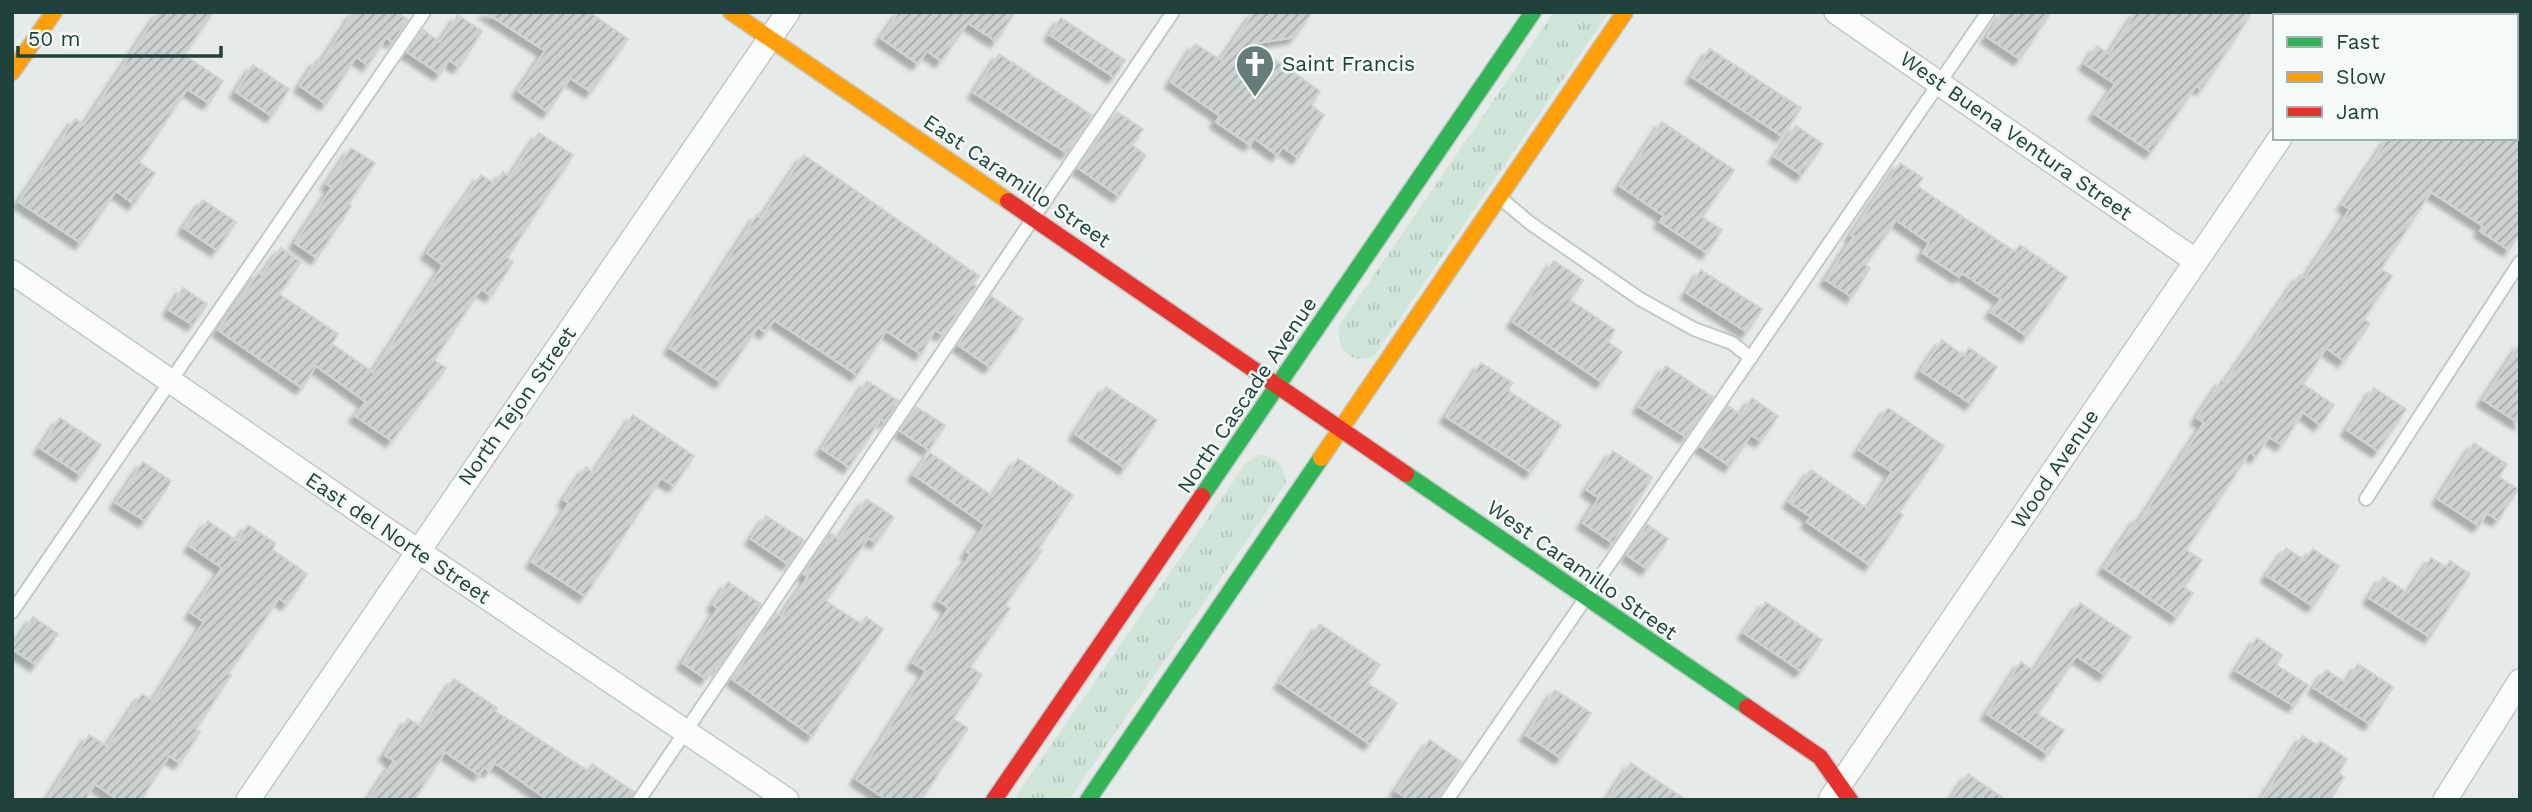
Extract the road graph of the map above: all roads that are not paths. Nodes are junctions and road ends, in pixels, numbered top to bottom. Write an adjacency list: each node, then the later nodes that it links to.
1 (54, 12): 11 (main road)
2 (424, 12): 20 (lane)
3 (731, 12): 10 (main road, East Caramillo Street)
4 (788, 12): 10 (street, North Tejon Street)
5 (1174, 12): 15 (lane)
6 (1533, 12): 21 (main road, North Cascade Avenue)
7 (1625, 12): 14 (main road)
8 (1836, 12): 12 (street, West Buena Ventura Street)
9 (1989, 12): 12 (lane)
10 (770, 39): 15 (main road, East Caramillo Street); 24 (street, North Tejon Street)
11 (12, 72)
12 (1940, 84): 16 (street, West Buena Ventura Street); 19 (lane)
13 (2279, 140): 16 (street, Wood Avenue)
14 (1499, 197): 19 (lane); 22 (main road)
15 (1033, 218): 21 (main road, East Caramillo Street); 28 (lane)
16 (2196, 261): 29 (street, Wood Avenue)
17 (2520, 262): 23 (lane)
18 (12, 272): 20 (street, East del Norte Street)
19 (1751, 358): 25 (lane)
20 (171, 381): 24 (street, East del Norte Street); 26 (lane)
21 (1279, 386): 22 (main road, West Caramillo Street); 33 (main road, North Cascade Avenue)
22 (1342, 428): 25 (main road, West Caramillo Street); 34 (main road)
23 (2366, 499)
24 (417, 551): 28 (street, East del Norte Street); 30 (street, North Tejon Street)
25 (1586, 600): 29 (main road, West Caramillo Street); 35 (lane)
26 (12, 612)
27 (2520, 681): 36 (street)
28 (686, 732): 31 (lane); 32 (street, East del Norte Street)
29 (1839, 796)
30 (248, 800)
31 (639, 800)
32 (787, 800)
33 (994, 800)
34 (1088, 800)
35 (1447, 800)
36 (2445, 800)

